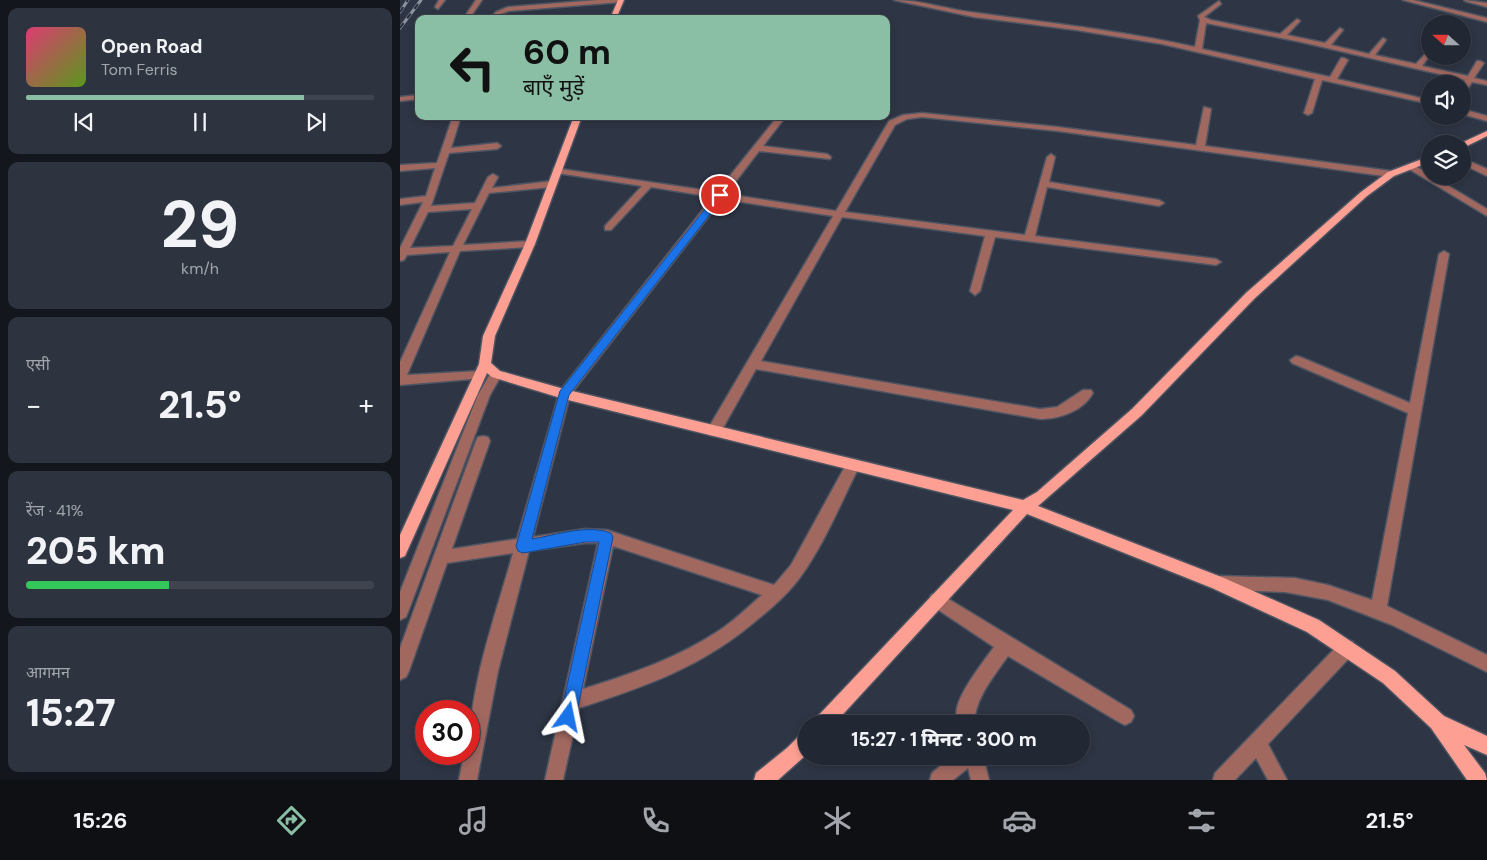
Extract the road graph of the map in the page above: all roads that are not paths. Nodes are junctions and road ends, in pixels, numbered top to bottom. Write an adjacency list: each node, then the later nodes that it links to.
1 (442, 0): 11 (street)
2 (479, 0): 12 (street)
3 (621, 0): 7 (street); 14 (main road)
4 (897, 0): 22 (street)
5 (1406, 0): 16 (street)
6 (1467, 0): 10 (street)
7 (579, 2): 8 (street)
8 (550, 3): 13 (street)
9 (1219, 3): 15 (street)
10 (1487, 5)
11 (438, 7)
12 (469, 15)
13 (496, 15)
14 (615, 15)
15 (1204, 20): 19 (street); 22 (street)
16 (1487, 20)
17 (1296, 21): 19 (street)
18 (1340, 30): 21 (street)
19 (1282, 36): 21 (street)
20 (1383, 40): 23 (street)
21 (1326, 46): 23 (street)
22 (1198, 50): 29 (street)
23 (1371, 56): 27 (street)
24 (1344, 60): 31 (street)
25 (1421, 63): 27 (street)
26 (1480, 63): 30 (street)
27 (1418, 67): 28 (street)
28 (1450, 75)
29 (1320, 76): 31 (street); 38 (street)
30 (1471, 78)
31 (1333, 79): 36 (street)
32 (1471, 80): 33 (street)
33 (1487, 84)
34 (415, 97): 35 (street)
35 (400, 99)
36 (1421, 100)
37 (1207, 109): 48 (street)
38 (1308, 113)
39 (1471, 114): 40 (street)
40 (1487, 118)
41 (456, 120): 49 (street)
42 (576, 120): 57 (main road)
43 (779, 120): 47 (street)
44 (1485, 136): 45 (main road)
45 (1471, 141)
46 (497, 146): 49 (street)
47 (757, 148): 50 (street); 65 (street)
48 (1200, 148): 59 (street); 72 (street)
49 (446, 151): 53 (street)
50 (827, 157)
51 (1051, 157): 63 (street)
52 (1421, 163): 55 (main road)
53 (441, 165): 56 (street); 66 (street)
54 (1471, 165): 58 (street)
55 (1412, 167): 59 (main road); 71 (street)
56 (400, 168)
57 (557, 170): 61 (main road); 62 (street)
58 (1487, 173)
59 (1391, 174): 93 (main road)
60 (493, 177): 64 (street)
61 (552, 184): 64 (street); 76 (main road)
62 (649, 184): 65 (street); 73 (street)
63 (1044, 184): 68 (street); 75 (street)
64 (486, 191): 69 (street)
65 (720, 195): 72 (street); 87 (street)
66 (430, 198): 67 (street); 70 (street)
67 (400, 202)
68 (1159, 202)
69 (478, 206): 70 (street); 77 (street)
70 (425, 209): 78 (street)
71 (1487, 212)
72 (838, 214): 74 (street); 83 (street)
73 (608, 228)
74 (991, 233): 75 (street); 81 (street)
75 (1028, 238): 80 (street)
76 (530, 244): 77 (street); 84 (main road)
77 (456, 249): 78 (street); 85 (street)
78 (401, 254)
79 (1444, 254): 89 (street)
80 (1216, 262)
81 (974, 291)
82 (1296, 360): 89 (street)
83 (752, 364): 88 (street); 90 (street)
84 (487, 371): 86 (street); 87 (main road); 96 (main road); 102 (street)
85 (400, 376)
86 (400, 380)
87 (564, 394): 90 (main road); 95 (street)
88 (1087, 394)
89 (1415, 411): 101 (street)
90 (714, 431): 92 (main road)
91 (483, 441): 97 (street)
92 (852, 465): 93 (main road); 99 (street)
93 (1025, 507): 98 (main road); 100 (main road)
94 (607, 537): 95 (street); 99 (street); 107 (street)
95 (523, 546): 97 (street); 117 (street)
96 (400, 551)
97 (441, 557): 106 (street)
98 (1218, 583): 101 (street); 104 (main road)
99 (777, 593): 107 (street)
100 (937, 600): 103 (street); 108 (main road)
101 (1378, 611): 105 (street)
102 (400, 612)
103 (1006, 645): 109 (street); 110 (street)
104 (1347, 648): 111 (main road); 112 (street)
105 (1487, 664)
106 (400, 671)
107 (572, 701): 118 (street)
108 (830, 715)
109 (966, 715)
110 (1125, 716)
111 (1437, 722): 113 (main road); 124 (main road)
112 (1258, 744): 122 (street); 123 (street)
113 (1487, 746)
114 (798, 750): 119 (main road)
115 (956, 765): 120 (street)
116 (976, 765): 121 (street)
117 (468, 780)
118 (554, 780)
119 (762, 780)
120 (939, 780)
121 (980, 780)
122 (1222, 780)
123 (1278, 780)
124 (1478, 780)

